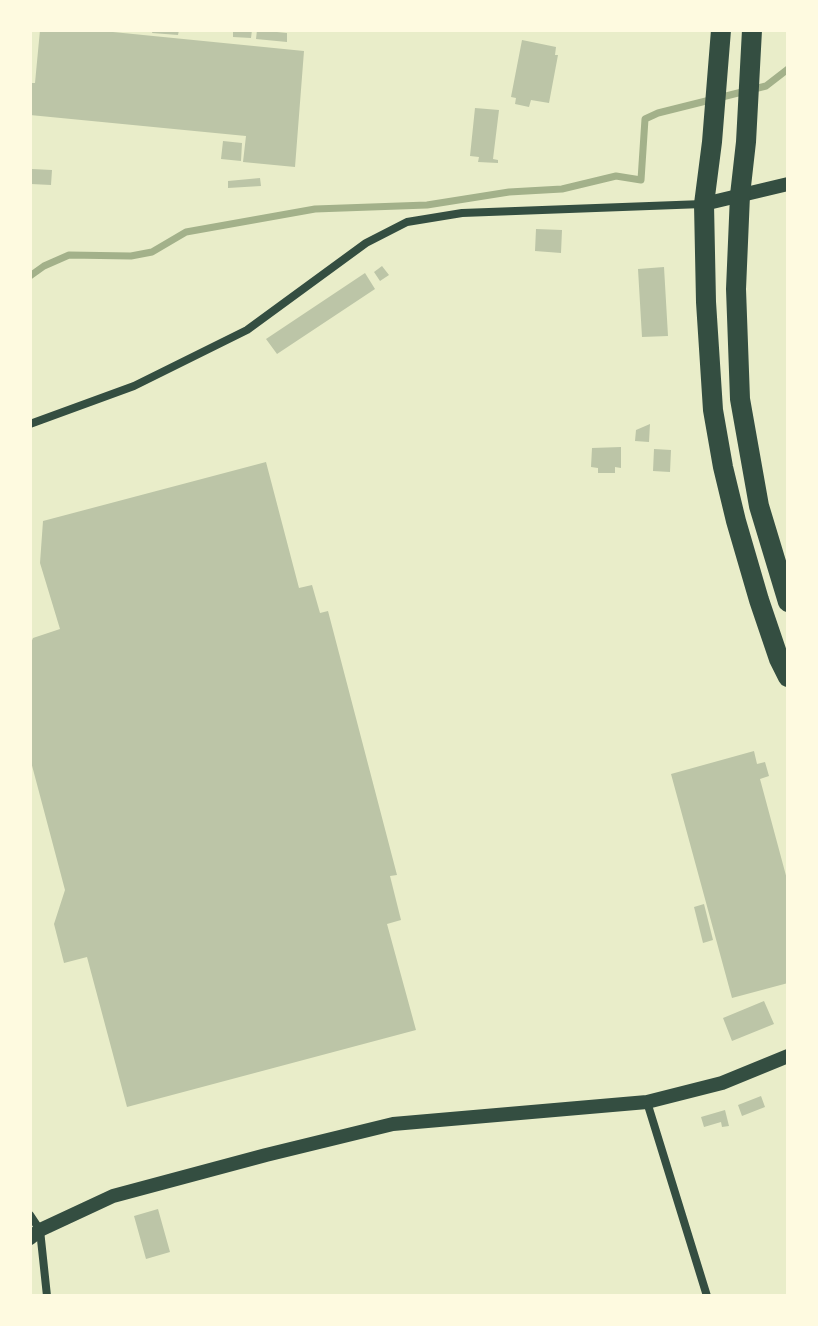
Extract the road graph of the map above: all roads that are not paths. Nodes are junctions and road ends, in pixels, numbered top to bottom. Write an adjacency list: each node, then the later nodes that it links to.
1 (721, 30): 5 (main road)
2 (752, 30): 4 (main road)
3 (788, 184): 4 (street)
4 (740, 195): 5 (street); 7 (main road)
5 (704, 204): 6 (street); 8 (main road)
6 (30, 424)
7 (788, 602)
8 (788, 677)
9 (788, 1056): 10 (street)
10 (647, 1102): 12 (street); 14 (street)
11 (30, 1215): 12 (street)
12 (35, 1234): 13 (street)
13 (47, 1296)
14 (707, 1296)

